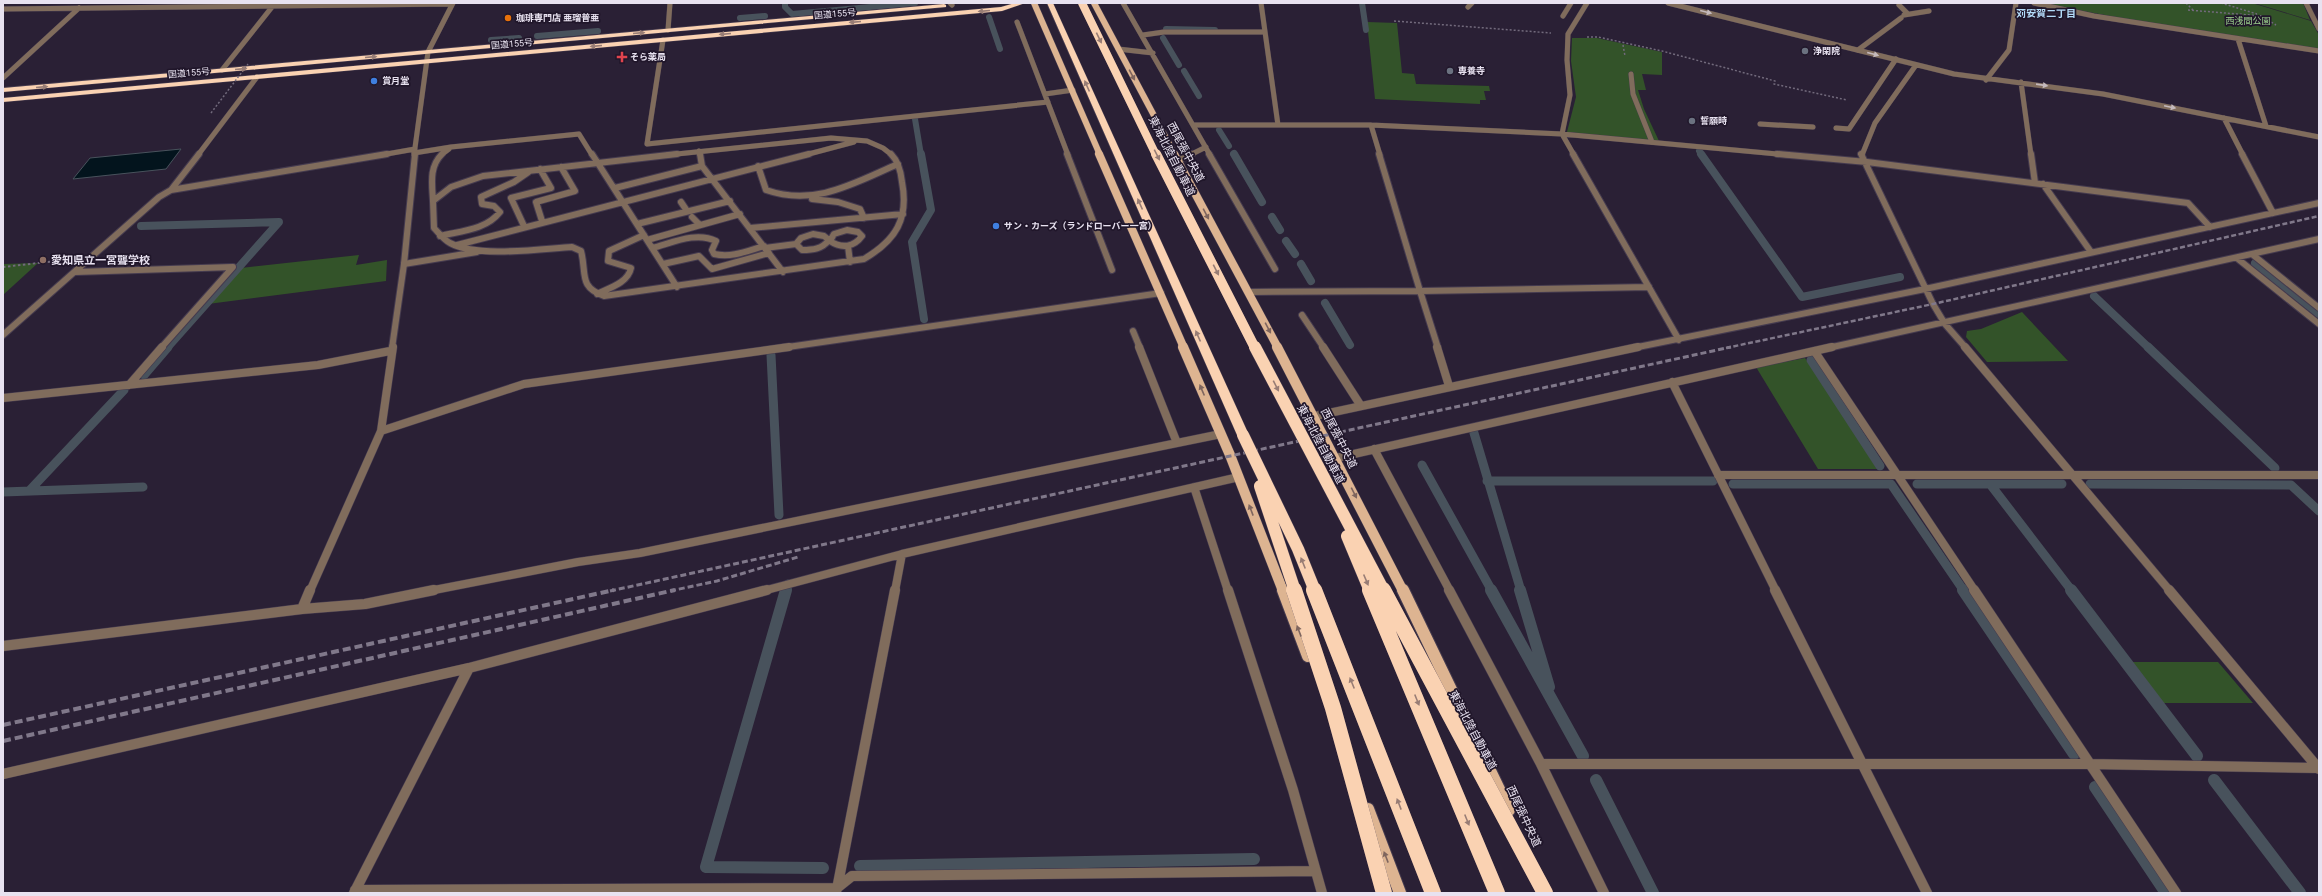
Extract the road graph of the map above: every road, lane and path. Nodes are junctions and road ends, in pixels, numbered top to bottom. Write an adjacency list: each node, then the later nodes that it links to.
1 (285, 3): 21 (street)
2 (670, 3): 34 (street)
3 (977, 3): 20 (highway, 国道155号)
4 (1022, 3): 39 (highway, 国道155号, one-way to 39)
5 (1034, 3): 56 (main road)
6 (1050, 3): 156 (highway, one-way to 6)
7 (1082, 3): 153 (highway, 東海北陸自動車道, one-way to 153, bridge)
8 (1094, 3): 40 (main road, 西尾張中央道)
9 (1123, 3): 36 (street)
10 (1261, 3): 35 (street)
11 (1571, 3): 29 (street)
12 (1587, 3): 37 (street)
13 (1668, 3): 41 (street, one-way to 41)
14 (2016, 3): 53 (street)
15 (2034, 3): 38 (street)
16 (2186, 3): 27 (path)
17 (2221, 3): 32 (path)
18 (2306, 3): 33 (street)
19 (453, 4): 21 (street); 43 (street)
20 (951, 4): 34 (highway, 国道155号)
21 (280, 6): 23 (street)
22 (1899, 6): 28 (street)
23 (272, 7): 24 (street); 49 (street)
24 (79, 8): 25 (street); 52 (street)
25 (3, 9)
26 (1929, 11): 28 (street)
27 (2197, 14)
28 (1904, 15): 41 (street)
29 (1563, 16)
30 (1394, 21): 37 (path)
31 (1017, 22): 57 (street)
32 (2281, 28)
33 (2319, 29)
34 (668, 30): 43 (highway, 国道155号, one-way to 34)
35 (1265, 32): 36 (street); 65 (street)
36 (1143, 35): 44 (street)
37 (1568, 35): 60 (path); 70 (street)
38 (2238, 39): 42 (street); 67 (street)
39 (663, 40): 46 (highway, 国道155号, one-way to 46); 59 (street)
40 (1118, 49): 44 (street); 78 (main road, 西尾張中央道, one-way to 78)
41 (1858, 50): 45 (street, one-way to 45)
42 (2319, 51)
43 (428, 52): 46 (street); 49 (highway, 国道155号, one-way to 43)
44 (1153, 53): 64 (street)
45 (1896, 60): 48 (street); 60 (street)
46 (426, 62): 51 (highway, 国道155号); 76 (street)
47 (248, 64): 61 (path, bridge)
48 (1916, 65): 53 (street); 79 (street)
49 (222, 70): 55 (highway, 国道155号, one-way to 49)
50 (1631, 74): 73 (street)
51 (257, 77): 58 (highway, 国道155号); 93 (street)
52 (3, 78)
53 (1986, 80): 54 (street)
54 (2021, 82): 62 (street, one-way to 62); 90 (street)
55 (3, 90)
56 (1073, 90): 57 (street); 136 (main road)
57 (1045, 94): 59 (street)
58 (3, 100)
59 (1048, 102): 128 (street)
60 (1866, 105): 69 (street)
61 (211, 113)
62 (2224, 118): 67 (street); 101 (street)
63 (1760, 124): 68 (street)
64 (1194, 125): 65 (street); 75 (street)
65 (1278, 125): 66 (street)
66 (1371, 125): 70 (street); 134 (street)
67 (2266, 126): 71 (street)
68 (1813, 127)
69 (1836, 128)
70 (1562, 134): 73 (street); 132 (street)
71 (2319, 137)
72 (860, 140): 77 (street); 81 (street); 83 (street)
73 (1652, 142): 79 (street)
74 (451, 147): 76 (street); 80 (street); 95 (street)
75 (1206, 147): 78 (street); 127 (street)
76 (414, 151): 93 (street); 125 (street)
77 (699, 151): 80 (street); 82 (street)
78 (1177, 161): 135 (main road, 西尾張中央道, one-way to 135)
79 (1867, 162): 90 (street); 133 (street)
80 (599, 163): 84 (street); 92 (street)
81 (898, 164): 94 (street); 103 (street)
82 (702, 166): 88 (street); 89 (street)
83 (758, 166): 89 (street); 94 (street)
84 (561, 167): 85 (street); 106 (street)
85 (540, 169): 86 (street); 109 (street)
86 (531, 170): 95 (street); 112 (street)
87 (655, 170): 88 (street)
88 (661, 176): 92 (street)
89 (712, 178): 96 (street); 97 (street)
90 (2034, 183): 91 (street)
91 (2042, 184): 110 (street); 121 (street)
92 (615, 188): 96 (street)
93 (171, 190): 129 (street)
94 (802, 198): 105 (street)
95 (433, 201): 112 (street)
96 (623, 201): 106 (street); 107 (street)
97 (730, 201): 100 (street); 102 (street)
98 (681, 202): 100 (street)
99 (2319, 203): 101 (street)
100 (687, 211): 107 (street)
101 (2273, 213): 110 (street)
102 (740, 214): 108 (street); 111 (street)
103 (903, 214): 105 (street); 124 (street)
104 (692, 217): 108 (street)
105 (864, 218): 111 (street)
106 (542, 222): 109 (street)
107 (637, 224): 113 (street)
108 (700, 225): 113 (street)
109 (524, 226): 116 (street)
110 (2210, 227): 121 (street)
111 (750, 228): 119 (street)
112 (440, 236): 116 (street)
113 (646, 237): 118 (street); 137 (street)
114 (2319, 239): 122 (street)
115 (796, 244): 119 (street)
116 (454, 245): 120 (street)
117 (848, 246): 124 (street)
118 (652, 248): 119 (street); 126 (street)
119 (766, 249): 126 (street); 130 (street)
120 (486, 250): 125 (street); 137 (street)
121 (2091, 252): 133 (street)
122 (2253, 255): 123 (street); 138 (street)
123 (2238, 259): 140 (street); 141 (street)
124 (850, 262): 130 (street)
125 (404, 264): 145 (street)
126 (663, 264): 131 (street)
127 (1275, 269)
128 (1112, 270)
129 (75, 272): 143 (street); 148 (street)
130 (783, 272): 131 (street)
131 (677, 287): 137 (street)
132 (1649, 287): 134 (street); 144 (street)
133 (1925, 289): 140 (street); 144 (street)
134 (1420, 291): 135 (street); 149 (street)
135 (1248, 292): 152 (main road, 西尾張中央道, one-way to 152)
136 (1161, 293): 154 (street); 155 (main road, one-way to 136)
137 (597, 294)
138 (2319, 308)
139 (1302, 315): 151 (street)
140 (1945, 324): 146 (street); 162 (street)
141 (2319, 324)
142 (1133, 331): 157 (street)
143 (3, 335)
144 (1679, 340): 149 (street)
145 (390, 351): 148 (street); 154 (street)
146 (1815, 352): 147 (street); 161 (street)
147 (1672, 382): 158 (street); 160 (street)
148 (129, 385): 150 (street)
149 (1449, 386): 151 (street)
150 (3, 398)
151 (1361, 406): 152 (street)
152 (1315, 416): 159 (main road, 西尾張中央道)
153 (1298, 430): 182 (highway, one-way to 182, bridge); 183 (highway, 東海北陸自動車道, bridge)
154 (381, 431): 167 (street)
155 (1221, 434): 157 (street); 164 (main road)
156 (1243, 435): 179 (highway, bridge); 181 (highway, one-way to 156, bridge)
157 (1177, 443): 167 (street)
158 (1374, 449): 159 (street); 170 (street)
159 (1336, 458): 183 (main road, 西尾張中央道, one-way to 183)
160 (1718, 475): 161 (street); 171 (street)
161 (1896, 475): 162 (street); 172 (street)
162 (2073, 475): 163 (street); 173 (street)
163 (2319, 475)
164 (1238, 477): 165 (street); 180 (main road, one-way to 164)
165 (1194, 487): 166 (street); 175 (street)
166 (902, 554): 169 (street); 176 (street)
167 (302, 609): 168 (street)
168 (4, 646)
169 (469, 668): 174 (street); 177 (street)
170 (1540, 764): 171 (street); 184 (street)
171 (1861, 764): 172 (street); 185 (street)
172 (2088, 764): 173 (street); 186 (street)
173 (2319, 768)
174 (3, 774)
175 (1315, 871): 176 (street); 178 (street)
176 (837, 890): 177 (street)
177 (354, 891)
178 (1322, 893)
179 (1384, 893)
180 (1400, 893)
181 (1433, 893)
182 (1497, 893)
183 (1546, 893)
184 (1604, 893)
185 (1927, 893)
186 (2176, 893)

